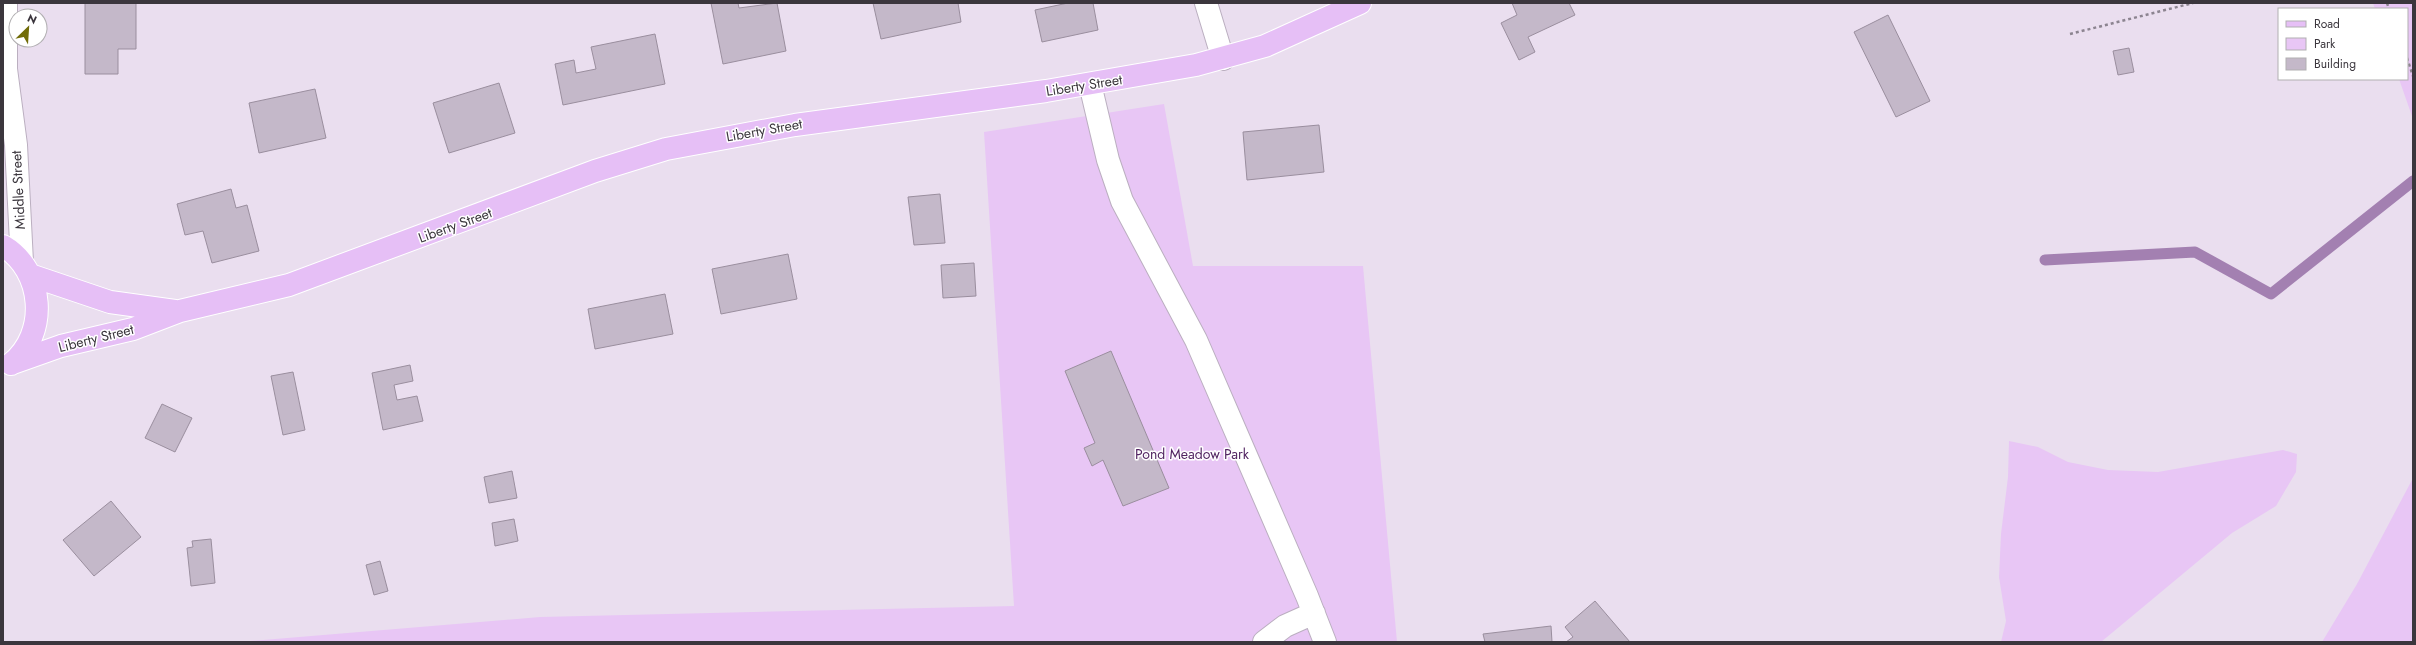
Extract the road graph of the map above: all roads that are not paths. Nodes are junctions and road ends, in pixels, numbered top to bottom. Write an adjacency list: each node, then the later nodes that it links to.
1 (6, 3): 5 (street, Middle Street)
2 (1206, 3): 4 (street)
3 (1360, 3): 4 (main road, Liberty Street)
4 (1223, 59): 6 (main road, Liberty Street)
5 (4, 75): 8 (street, Middle Street)
6 (1090, 84): 9 (main road, Liberty Street); 11 (street)
7 (3, 246): 8 (main road)
8 (26, 269): 9 (main road, Liberty Street); 10 (main road)
9 (180, 311): 10 (main road, Liberty Street)
10 (8, 366)
11 (1314, 613): 12 (street); 13 (street)
12 (1264, 642)
13 (1325, 642)

